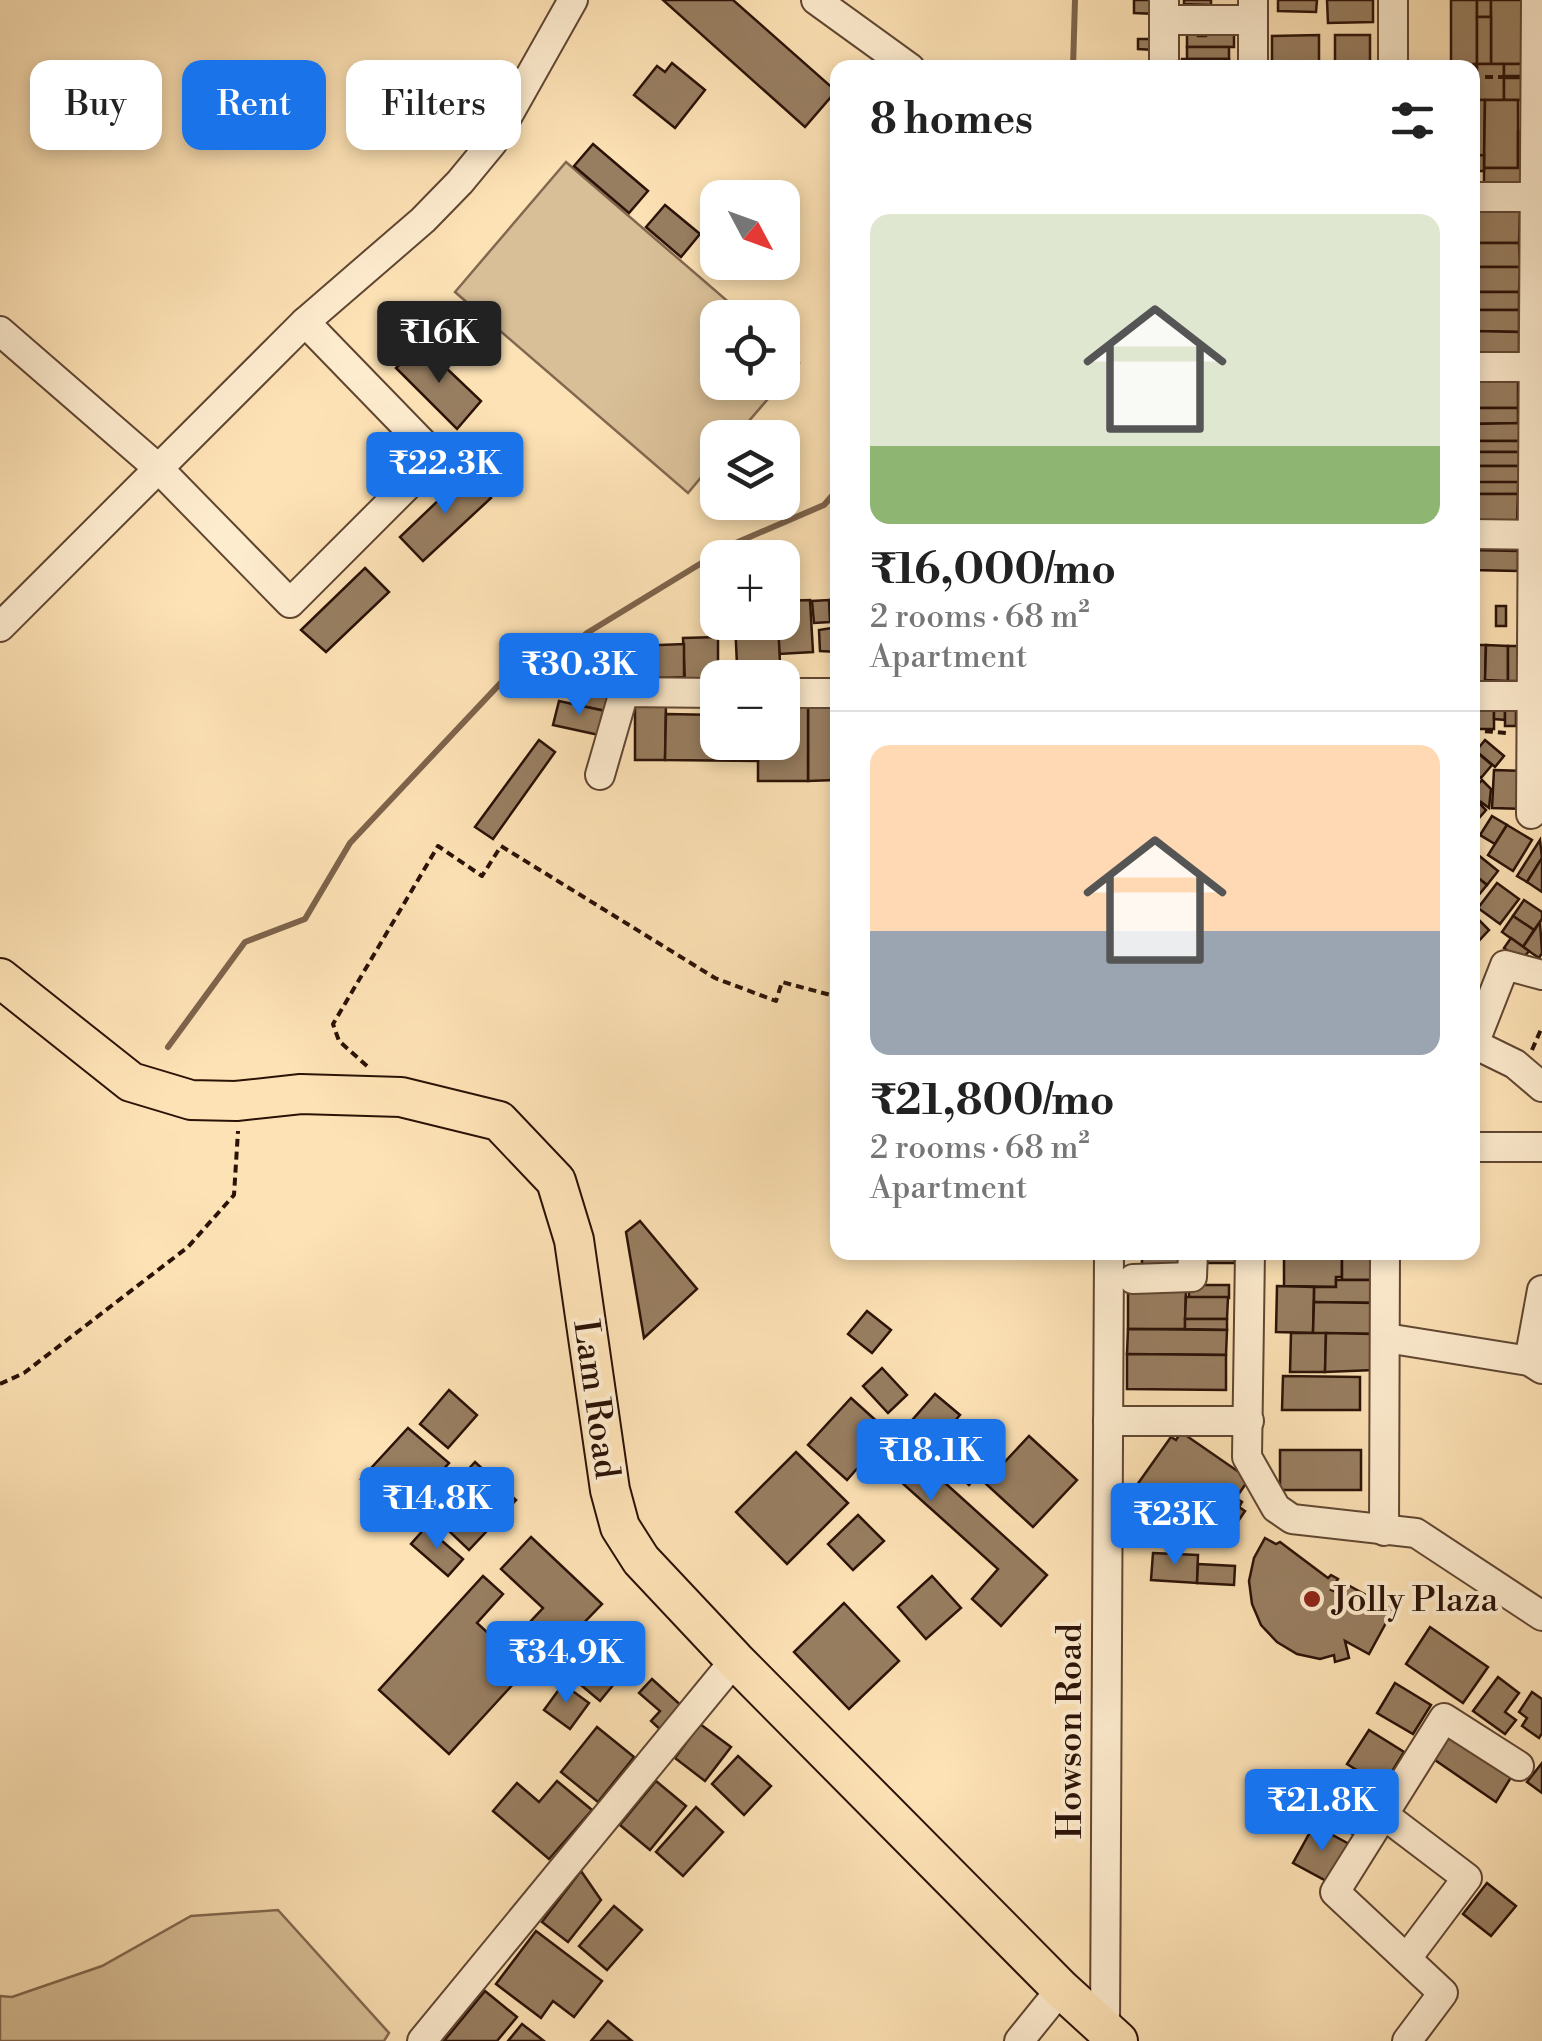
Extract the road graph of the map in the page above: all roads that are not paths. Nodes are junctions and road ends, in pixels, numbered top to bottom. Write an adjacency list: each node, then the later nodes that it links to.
1 (573, 0): 13 (street)
2 (816, 0): 7 (street)
3 (1393, 0): 10 (street)
4 (1164, 10): 5 (street); 8 (street)
5 (1253, 10): 9 (street)
6 (1538, 18): 12 (street)
7 (899, 60)
8 (1164, 60)
9 (1253, 60)
10 (1393, 60)
11 (1480, 197): 12 (street)
12 (1538, 197): 16 (street)
13 (305, 322): 17 (street); 17 (street)
14 (0, 331): 17 (street)
15 (1480, 367): 16 (street)
16 (1538, 367): 19 (street)
17 (158, 469): 20 (street)
18 (1480, 534): 19 (street)
19 (1537, 535): 25 (street)
20 (0, 627)
21 (700, 693): 26 (street)
22 (800, 693): 23 (street)
23 (830, 693)
24 (1480, 696): 25 (street)
25 (1537, 696): 27 (street)
26 (600, 775)
27 (1530, 814)
28 (1542, 975): 30 (street)
29 (0, 978): 47 (main road, Lam Road)
30 (1480, 1026)
31 (1480, 1046): 32 (street)
32 (1542, 1087)
33 (1542, 1146): 34 (street)
34 (1480, 1147)
35 (1108, 1260): 43 (street, Howson Road)
36 (1193, 1260): 39 (street)
37 (1250, 1260): 44 (street)
38 (1386, 1260): 41 (street)
39 (1133, 1279)
40 (1542, 1290): 42 (street)
41 (1386, 1338): 42 (street); 45 (street)
42 (1536, 1365)
43 (1108, 1421): 44 (street); 52 (street, Howson Road)
44 (1250, 1421): 45 (street)
45 (1384, 1531): 46 (street)
46 (1542, 1616)
47 (736, 1660): 51 (main road, Lam Road); 53 (street)
48 (1518, 1766): 49 (street)
49 (1384, 1815): 50 (street); 50 (street)
50 (1408, 1958): 55 (street)
51 (1060, 1989): 52 (main road, Lam Road); 54 (street)
52 (1111, 2035)
53 (422, 2041)
54 (1019, 2041)
55 (1408, 2041)

